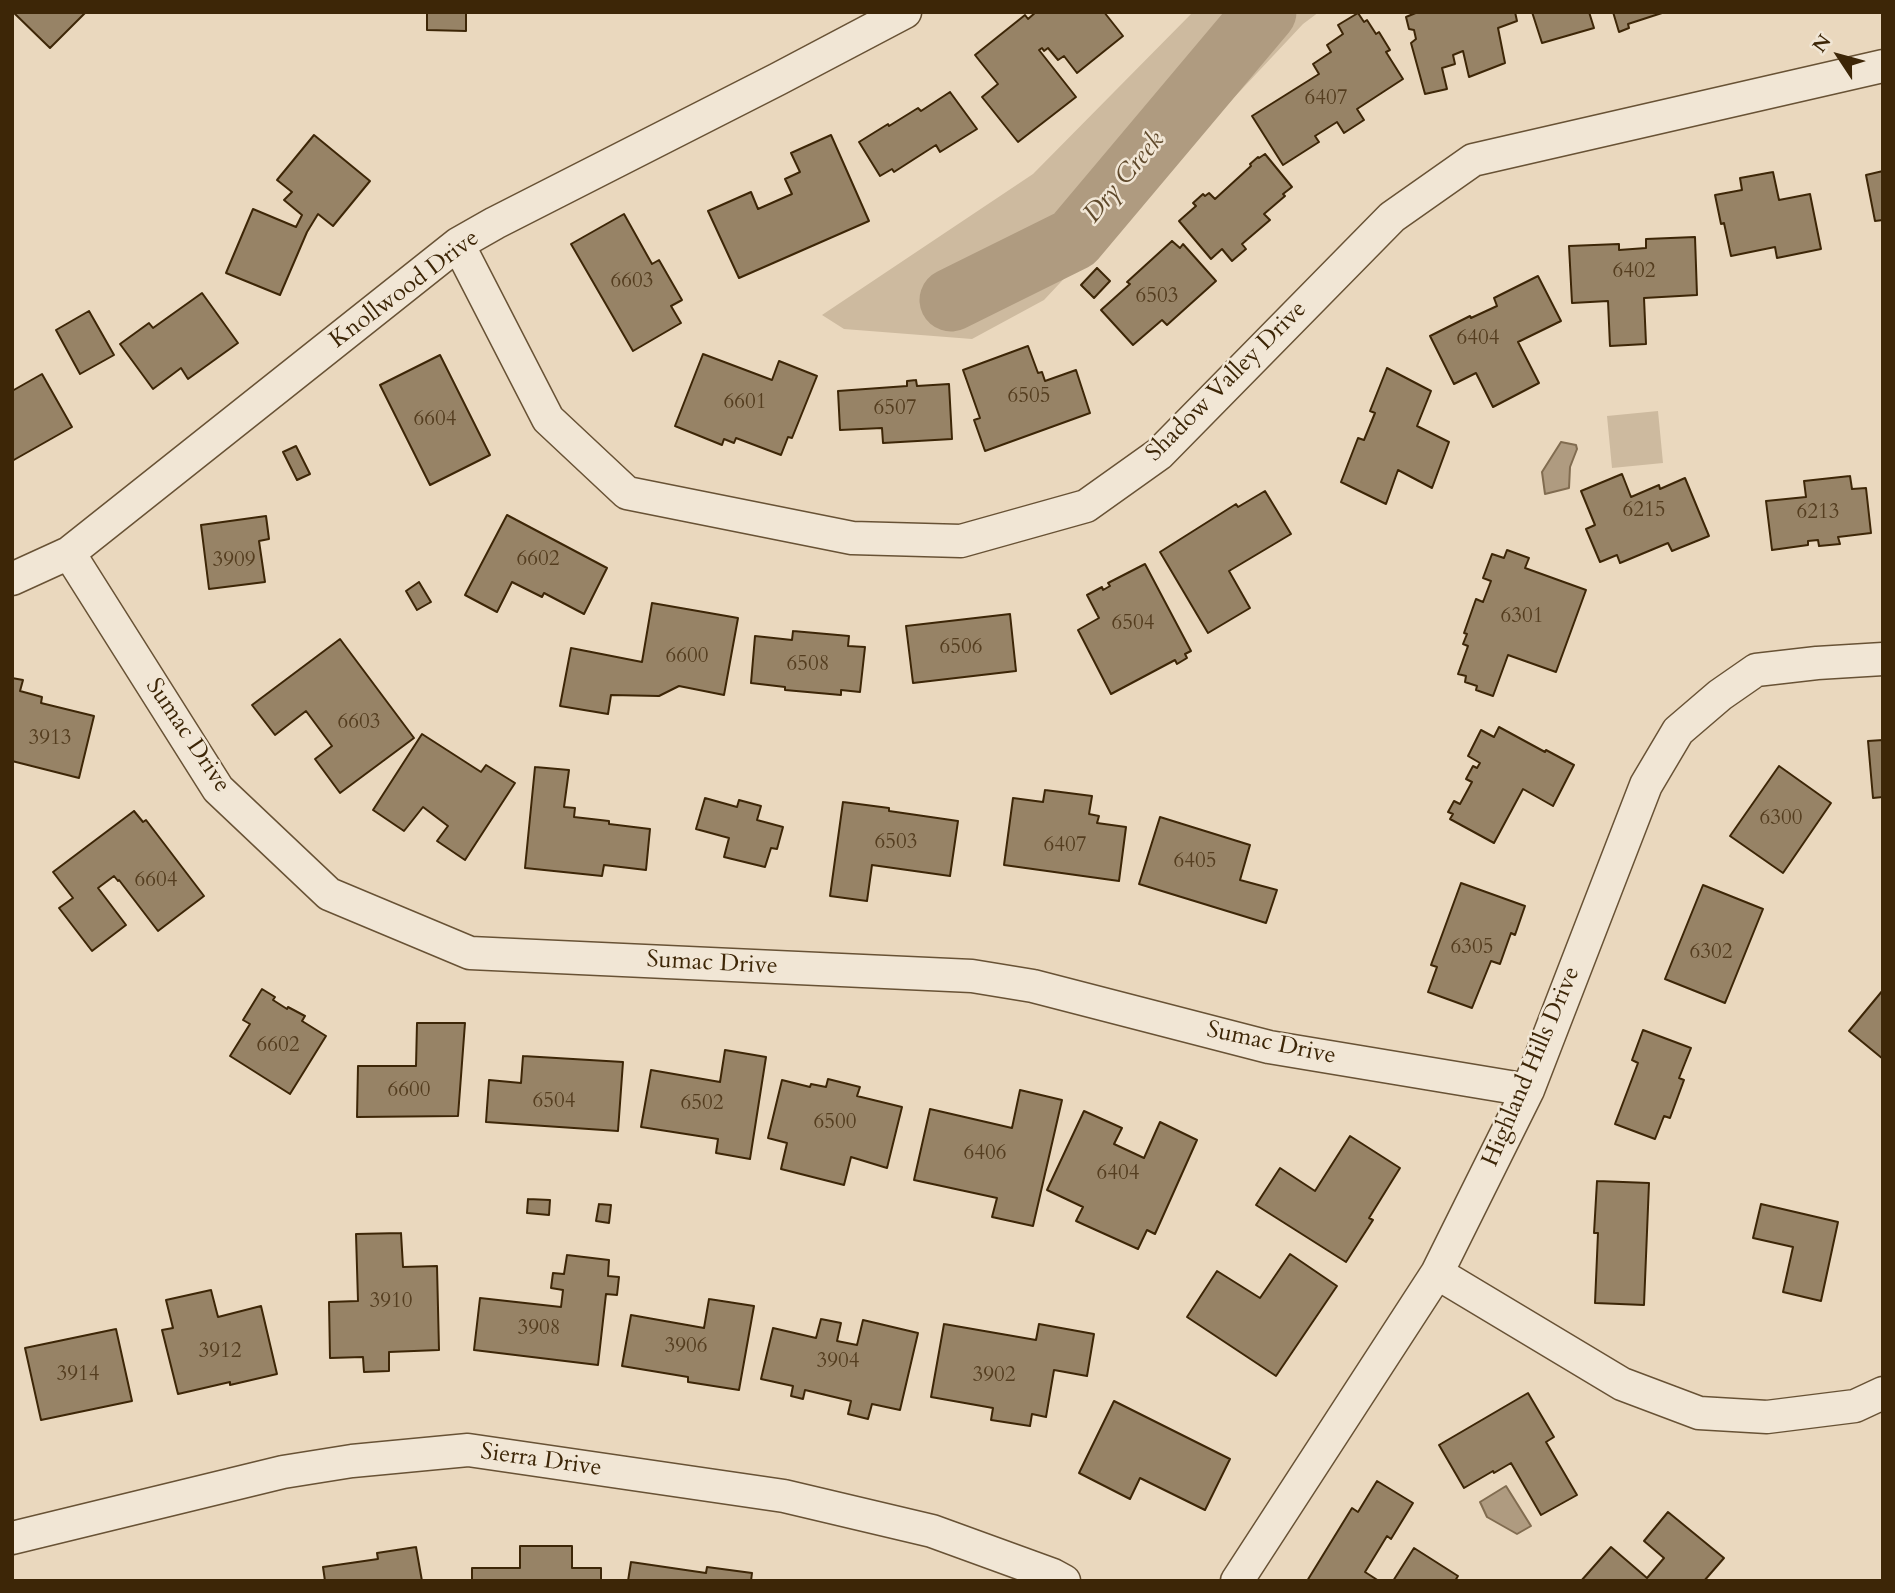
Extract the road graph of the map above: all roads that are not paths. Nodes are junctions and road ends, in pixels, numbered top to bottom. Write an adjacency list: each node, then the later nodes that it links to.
1 (905, 12): 3 (street, Knollwood Drive)
2 (1883, 66): 3 (street, Shadow Valley Drive)
3 (458, 244): 4 (street, Knollwood Drive)
4 (69, 553): 5 (street, Knollwood Drive); 7 (street, Sumac Drive)
5 (12, 579)
6 (1883, 659): 7 (street, Highland Hills Drive)
7 (1528, 1090): 8 (street, Highland Hills Drive)
8 (1437, 1273): 9 (street); 12 (street, Highland Hills Drive)
9 (1883, 1393)
10 (12, 1538): 11 (street, Sierra Drive)
11 (1063, 1581)
12 (1237, 1581)

